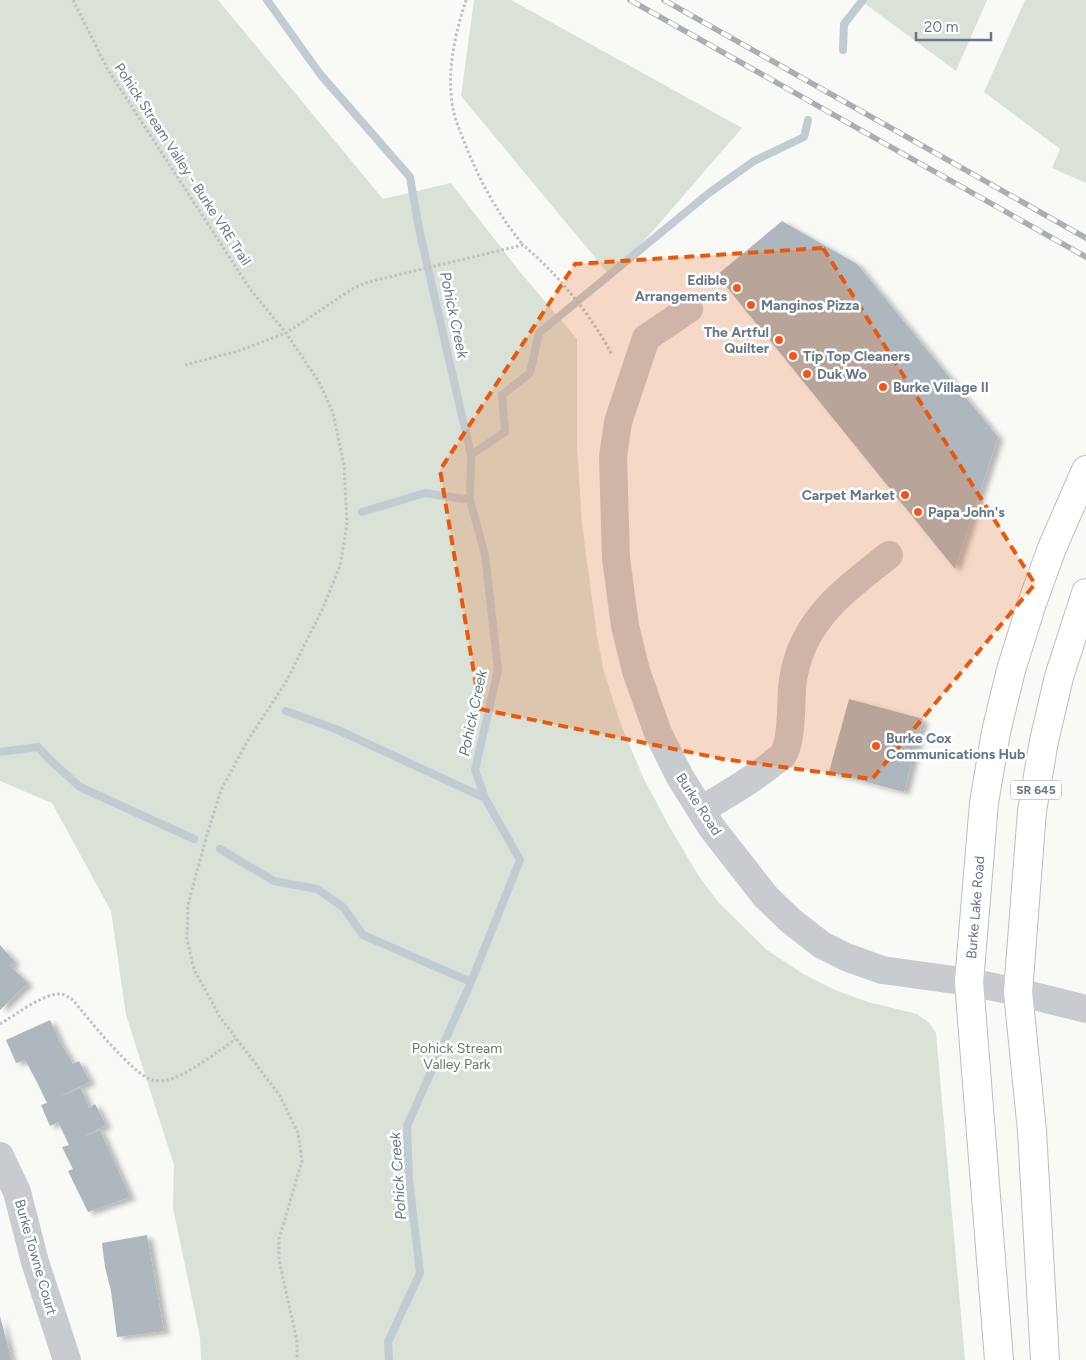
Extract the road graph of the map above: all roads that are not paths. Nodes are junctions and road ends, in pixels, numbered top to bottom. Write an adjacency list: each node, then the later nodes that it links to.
1 (689, 309): 5 (street, Burke Road)
2 (1086, 470): 6 (main road, Burke Lake Road)
3 (889, 555): 5 (street)
4 (1086, 593): 7 (main road, SR 645)
5 (701, 810): 6 (street, Burke Road)
6 (969, 982): 7 (street, Burke Road); 11 (main road, Burke Lake Road)
7 (1018, 992): 8 (street, Burke Road); 12 (main road, SR 645)
8 (1086, 1010)
9 (0, 1156): 10 (street, Burke Towne Court)
10 (67, 1360)
11 (999, 1360)
12 (1045, 1360)

